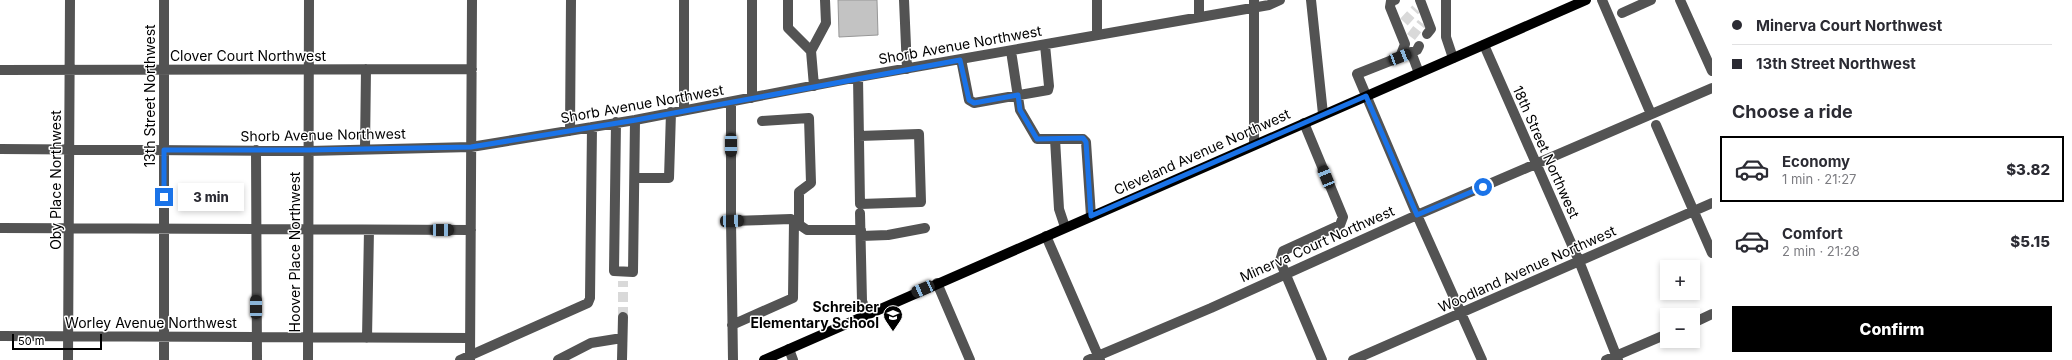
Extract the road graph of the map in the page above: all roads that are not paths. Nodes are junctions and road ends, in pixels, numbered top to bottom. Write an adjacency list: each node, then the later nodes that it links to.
1 (70, 0): 35 (street, Oby Place Northwest)
2 (164, 0): 39 (street, 13th Street Northwest)
3 (309, 0): 40 (street, Hoover Place Northwest)
4 (472, 0): 36 (street)
5 (571, 0): 61 (street)
6 (684, 0): 51 (street)
7 (752, 0): 49 (street)
8 (788, 0): 31 (street)
9 (825, 0): 31 (street)
10 (904, 0): 37 (street)
11 (1097, 0): 26 (street)
12 (1199, 0): 24 (street)
13 (1280, 0): 21 (street, Shorb Avenue Northwest)
14 (1311, 0): 53 (street)
15 (1395, 0): 28 (street)
16 (1446, 0): 33 (street)
17 (1586, 0): 29 (main road, Cleveland Avenue Northwest)
18 (1602, 0): 54 (street)
19 (1652, 0): 23 (street)
20 (1680, 0): 42 (street)
21 (1254, 4): 24 (street, Shorb Avenue Northwest); 64 (street)
22 (1419, 4): 25 (street)
23 (1622, 13)
24 (1200, 17): 26 (street, Shorb Avenue Northwest)
25 (1427, 34)
26 (1097, 35): 27 (street, Shorb Avenue Northwest)
27 (1045, 45): 32 (street, Shorb Avenue Northwest); 47 (street)
28 (1409, 45): 30 (street); 43 (street); 48 (street)
29 (1484, 45): 33 (main road, Cleveland Avenue Northwest); 72 (street, 18th Street Northwest)
30 (1419, 46)
31 (811, 51): 45 (street)
32 (1011, 51): 34 (street, Shorb Avenue Northwest); 47 (street)
33 (1453, 58): 43 (main road, Cleveland Avenue Northwest)
34 (960, 60): 37 (street, Shorb Avenue Northwest); 47 (street)
35 (70, 69): 38 (street, Clover Court Northwest); 39 (street, Clover Court Northwest); 68 (street, Oby Place Northwest)
36 (472, 69): 41 (street, Clover Court Northwest); 65 (street)
37 (907, 69): 44 (street, Shorb Avenue Northwest)
38 (0, 70)
39 (164, 70): 40 (street, Clover Court Northwest); 69 (street, 13th Street Northwest)
40 (310, 70): 41 (street, Clover Court Northwest); 71 (street, Hoover Place Northwest)
41 (366, 70): 67 (street)
42 (1712, 71)
43 (1419, 73): 48 (main road, Cleveland Avenue Northwest)
44 (858, 78): 45 (street, Shorb Avenue Northwest); 62 (street)
45 (814, 86): 49 (street, Shorb Avenue Northwest)
46 (1712, 88): 54 (street, Minerva Court Northwest)
47 (1018, 95): 63 (street)
48 (1366, 96): 53 (main road, Cleveland Avenue Northwest); 77 (street)
49 (752, 98): 50 (street, Shorb Avenue Northwest)
50 (731, 102): 51 (street, Shorb Avenue Northwest); 79 (street)
51 (684, 110): 52 (street, Shorb Avenue Northwest)
52 (671, 112): 55 (street, Shorb Avenue Northwest); 73 (street)
53 (1323, 114): 58 (main road, Cleveland Avenue Northwest)
54 (1651, 114): 72 (street, Minerva Court Northwest)
55 (636, 120): 57 (street, Shorb Avenue Northwest); 73 (street)
56 (762, 121): 80 (street)
57 (616, 122): 60 (street, Shorb Avenue Northwest); 73 (street)
58 (1304, 123): 64 (main road, Cleveland Avenue Northwest); 94 (street)
59 (1656, 125): 76 (street)
60 (592, 127): 61 (street, Shorb Avenue Northwest); 112 (street)
61 (570, 131): 65 (street, Shorb Avenue Northwest)
62 (859, 136): 75 (street); 75 (street)
63 (1055, 139): 78 (street); 84 (street)
64 (1254, 144): 78 (main road, Cleveland Avenue Northwest)
65 (471, 147): 67 (street, Shorb Avenue Northwest); 89 (street)
66 (0, 149): 68 (street, Shorb Avenue Northwest)
67 (365, 149): 71 (street, Shorb Avenue Northwest)
68 (70, 150): 69 (street, Shorb Avenue Northwest); 82 (street, Oby Place Northwest)
69 (164, 150): 70 (street, Shorb Avenue Northwest); 85 (street, 13th Street Northwest)
70 (256, 150): 71 (street, Shorb Avenue Northwest); 86 (street)
71 (309, 150): 87 (street, Hoover Place Northwest)
72 (1536, 164): 77 (street, Minerva Court Northwest); 93 (street, 18th Street Northwest)
73 (635, 178)
74 (1712, 203): 76 (street, Woodland Avenue Northwest)
75 (860, 209): 90 (street)
76 (1694, 211): 92 (street); 93 (street, Woodland Avenue Northwest)
77 (1417, 215): 94 (street, Minerva Court Northwest); 96 (street)
78 (1091, 216): 84 (main road, Cleveland Avenue Northwest)
79 (732, 221): 80 (street); 101 (street)
80 (797, 223): 90 (street); 101 (street)
81 (0, 228): 82 (street)
82 (70, 228): 85 (street); 103 (street, Oby Place Northwest)
83 (924, 228): 90 (street)
84 (1065, 228): 91 (main road, Cleveland Avenue Northwest)
85 (164, 229): 86 (street); 105 (street, 13th Street Northwest)
86 (256, 229): 87 (street); 106 (street)
87 (308, 229): 88 (street); 107 (street, Hoover Place Northwest)
88 (369, 230): 89 (street); 108 (street)
89 (471, 230): 109 (street)
90 (861, 233): 97 (street)
91 (1046, 236): 95 (main road, Cleveland Avenue Northwest); 113 (street)
92 (1712, 253)
93 (1579, 262): 96 (street, Woodland Avenue Northwest); 114 (street, 18th Street Northwest)
94 (1285, 274): 113 (street, Minerva Court Northwest); 127 (street)
95 (937, 283): 97 (main road, Cleveland Avenue Northwest); 125 (street)
96 (1461, 313): 128 (street, Woodland Avenue Northwest); 129 (street)
97 (867, 314): 111 (main road, Cleveland Avenue Northwest)
98 (1712, 314): 100 (street)
99 (623, 317): 110 (street)
100 (1700, 320)
101 (732, 325): 122 (street)
102 (0, 336): 103 (street, Worley Avenue Northwest)
103 (68, 336): 105 (street, Worley Avenue Northwest); 115 (street, Oby Place Northwest)
104 (1660, 337): 114 (street)
105 (164, 338): 106 (street, Worley Avenue Northwest); 116 (street, 13th Street Northwest)
106 (257, 338): 107 (street, Worley Avenue Northwest); 117 (street)
107 (308, 338): 108 (street, Worley Avenue Northwest); 118 (street, Hoover Place Northwest)
108 (367, 338): 109 (street, Worley Avenue Northwest)
109 (470, 338): 112 (street)
110 (622, 338): 120 (street); 121 (street)
111 (789, 349): 123 (main road, Cleveland Avenue Northwest); 124 (street)
112 (470, 358): 119 (street)
113 (1099, 358): 126 (street, Minerva Court Northwest)
114 (1617, 358): 130 (street)
115 (68, 360)
116 (164, 360)
117 (257, 360)
118 (308, 360)
119 (460, 360)
120 (558, 360)
121 (622, 360)
122 (733, 360)
123 (764, 360)
124 (793, 360)
125 (970, 360)
126 (1088, 360)
127 (1322, 360)
128 (1353, 360)
129 (1482, 360)
130 (1606, 360)

